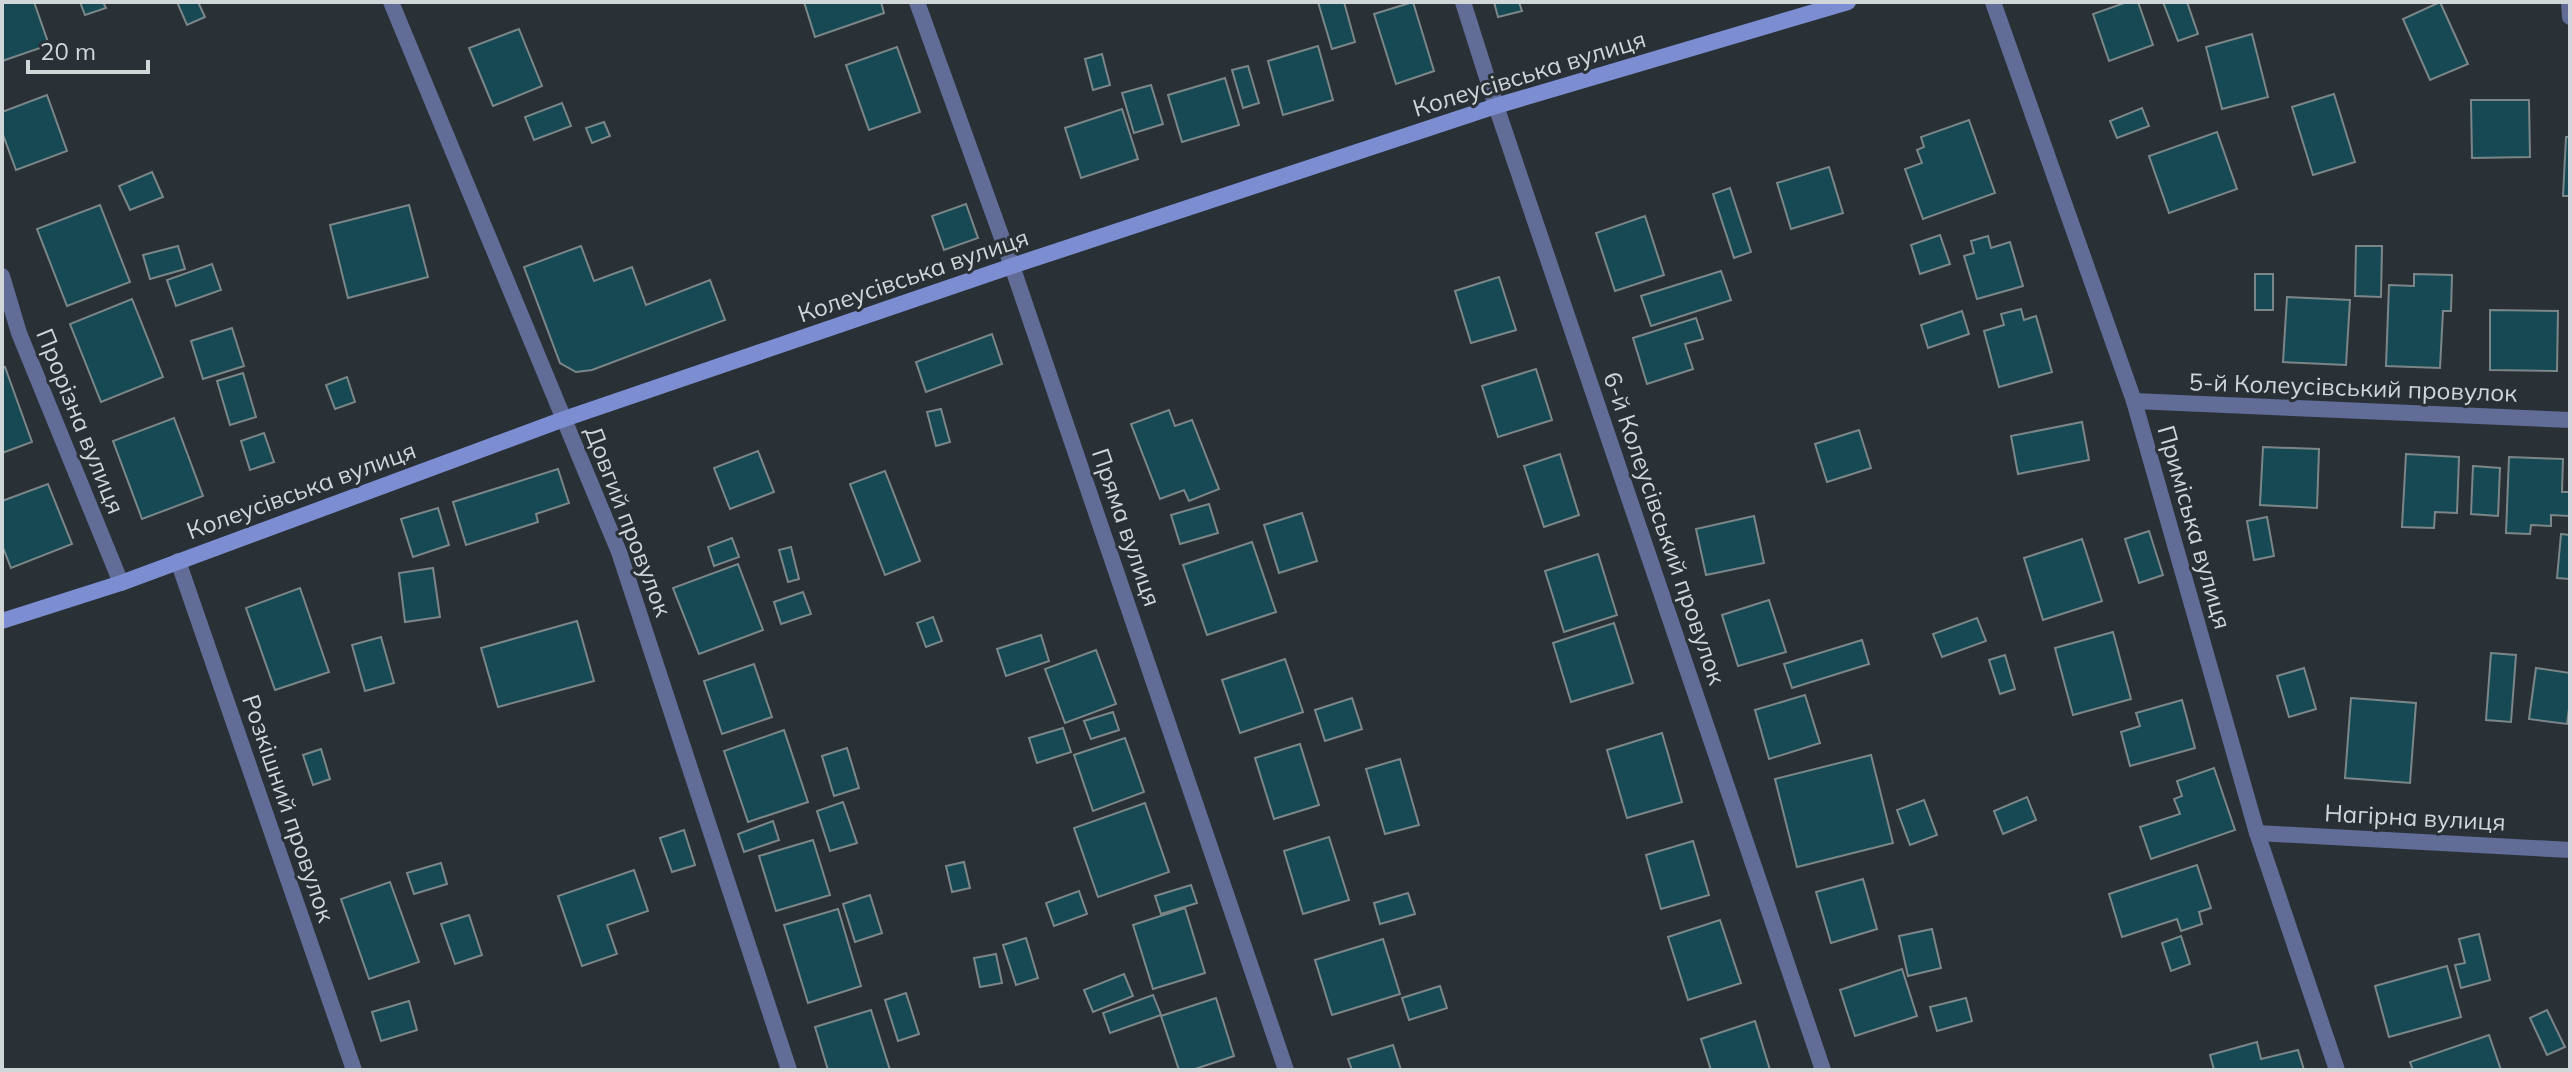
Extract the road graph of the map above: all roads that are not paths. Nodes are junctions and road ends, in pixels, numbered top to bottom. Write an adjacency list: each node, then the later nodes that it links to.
1 (391, 2): 12 (street, Довгий провулок)
2 (917, 2): 9 (street, Пряма вулиця)
3 (1463, 2): 8 (street, 6-й Колеусівський провулок)
4 (1848, 2): 8 (street, Колеусівська вулиця)
5 (1993, 2): 11 (street, Приміська вулиця)
6 (2569, 2): 7 (street)
7 (2570, 17)
8 (1496, 106): 9 (street, Колеусівська вулиця); 22 (street, 6-й Колеусівський провулок)
9 (1012, 266): 12 (street, Колеусівська вулиця); 21 (street, Пряма вулиця)
10 (2, 276): 15 (street, Прорізна вулиця)
11 (2134, 401): 13 (street, 5-й Колеусівський провулок); 17 (street, Приміська вулиця)
12 (564, 419): 14 (street, Колеусівська вулиця); 20 (street, Довгий провулок)
13 (2570, 420)
14 (178, 561): 15 (street, Колеусівська вулиця); 19 (street, Розкішний провулок)
15 (121, 583): 16 (street, Колеусівська вулиця)
16 (2, 621)
17 (2257, 833): 18 (street, Нагірна вулиця); 23 (street, Приміська вулиця)
18 (2570, 850)
19 (354, 1070)
20 (789, 1070)
21 (1286, 1070)
22 (1823, 1070)
23 (2337, 1070)

